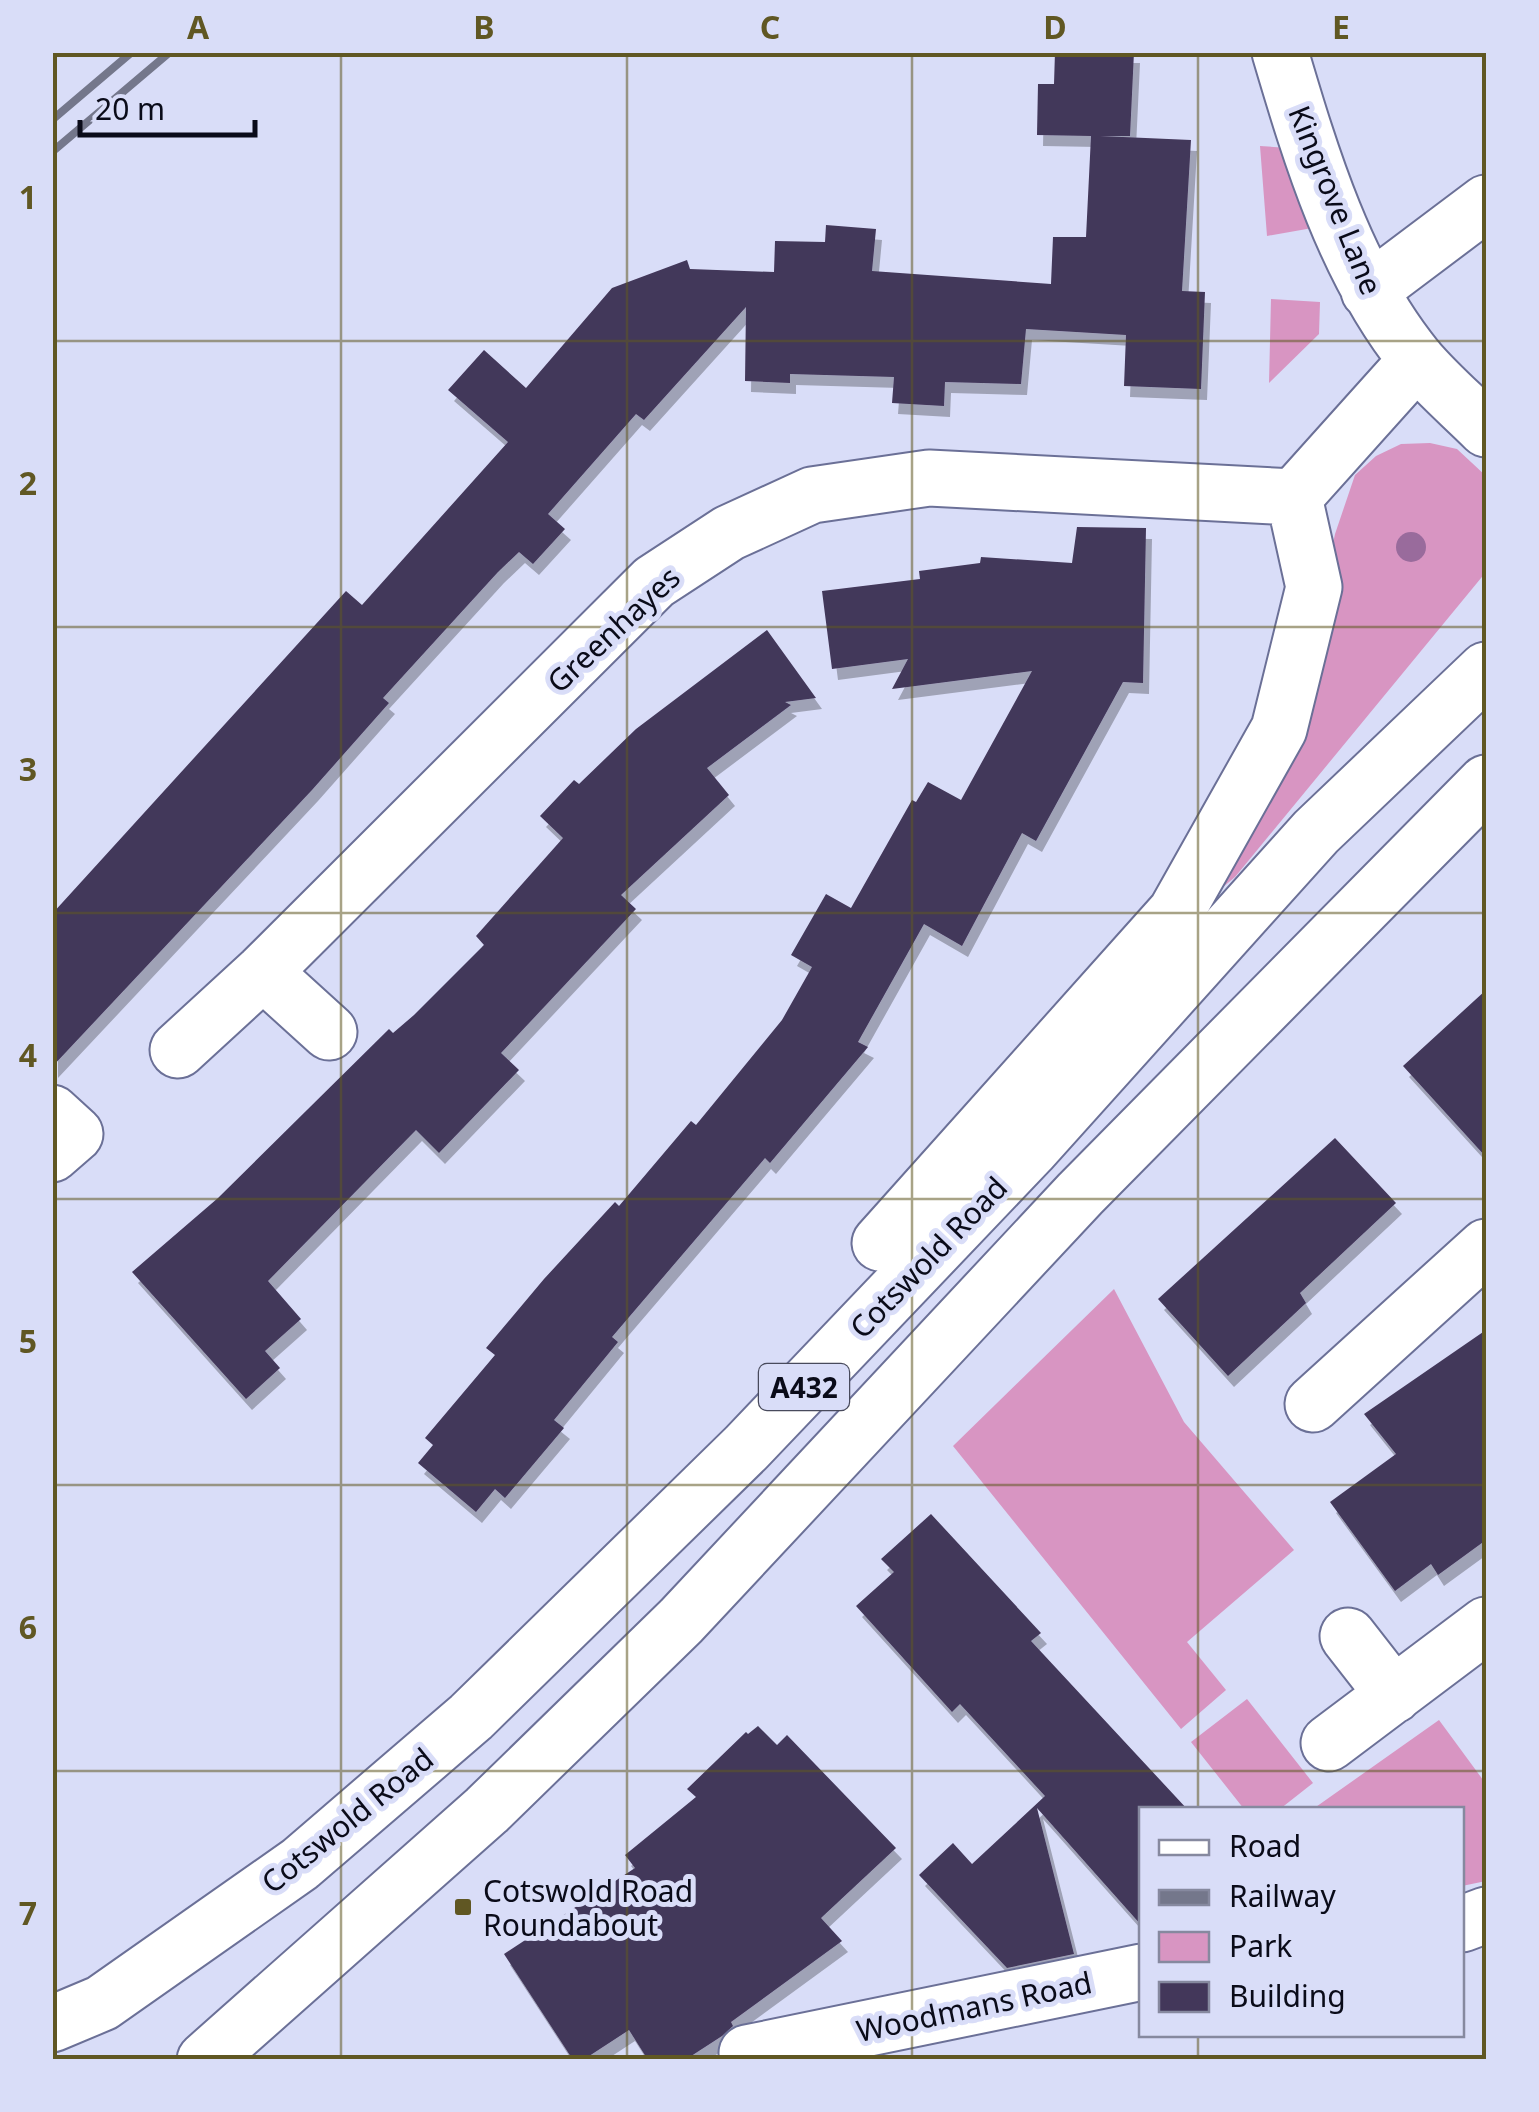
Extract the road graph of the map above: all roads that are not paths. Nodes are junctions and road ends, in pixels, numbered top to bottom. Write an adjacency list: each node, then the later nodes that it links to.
1 (1280, 52): 3 (street, Kingrove Lane)
2 (1486, 203): 3 (street)
3 (1369, 291): 4 (street, Kingrove Lane)
4 (1416, 360): 5 (street, Kingrove Lane); 6 (street)
5 (1486, 429)
6 (1294, 497): 9 (street, Greenhayes); 14 (street, Cotswold Road)
7 (1486, 670): 22 (street, Cotswold Road / A432)
8 (1486, 783): 24 (street, A432)
9 (263, 972): 10 (street); 11 (street, Greenhayes)
10 (330, 1032)
11 (178, 1050)
12 (52, 1113): 13 (street)
13 (52, 1154)
14 (880, 1243)
15 (1486, 1247): 16 (street)
16 (1313, 1404)
17 (1486, 1625): 19 (street)
18 (1348, 1636): 19 (street)
19 (1394, 1695): 20 (street)
20 (1329, 1743)
21 (1139, 1973): 23 (street, Woodmans Road)
22 (52, 2024)
23 (748, 2053)
24 (204, 2060)

